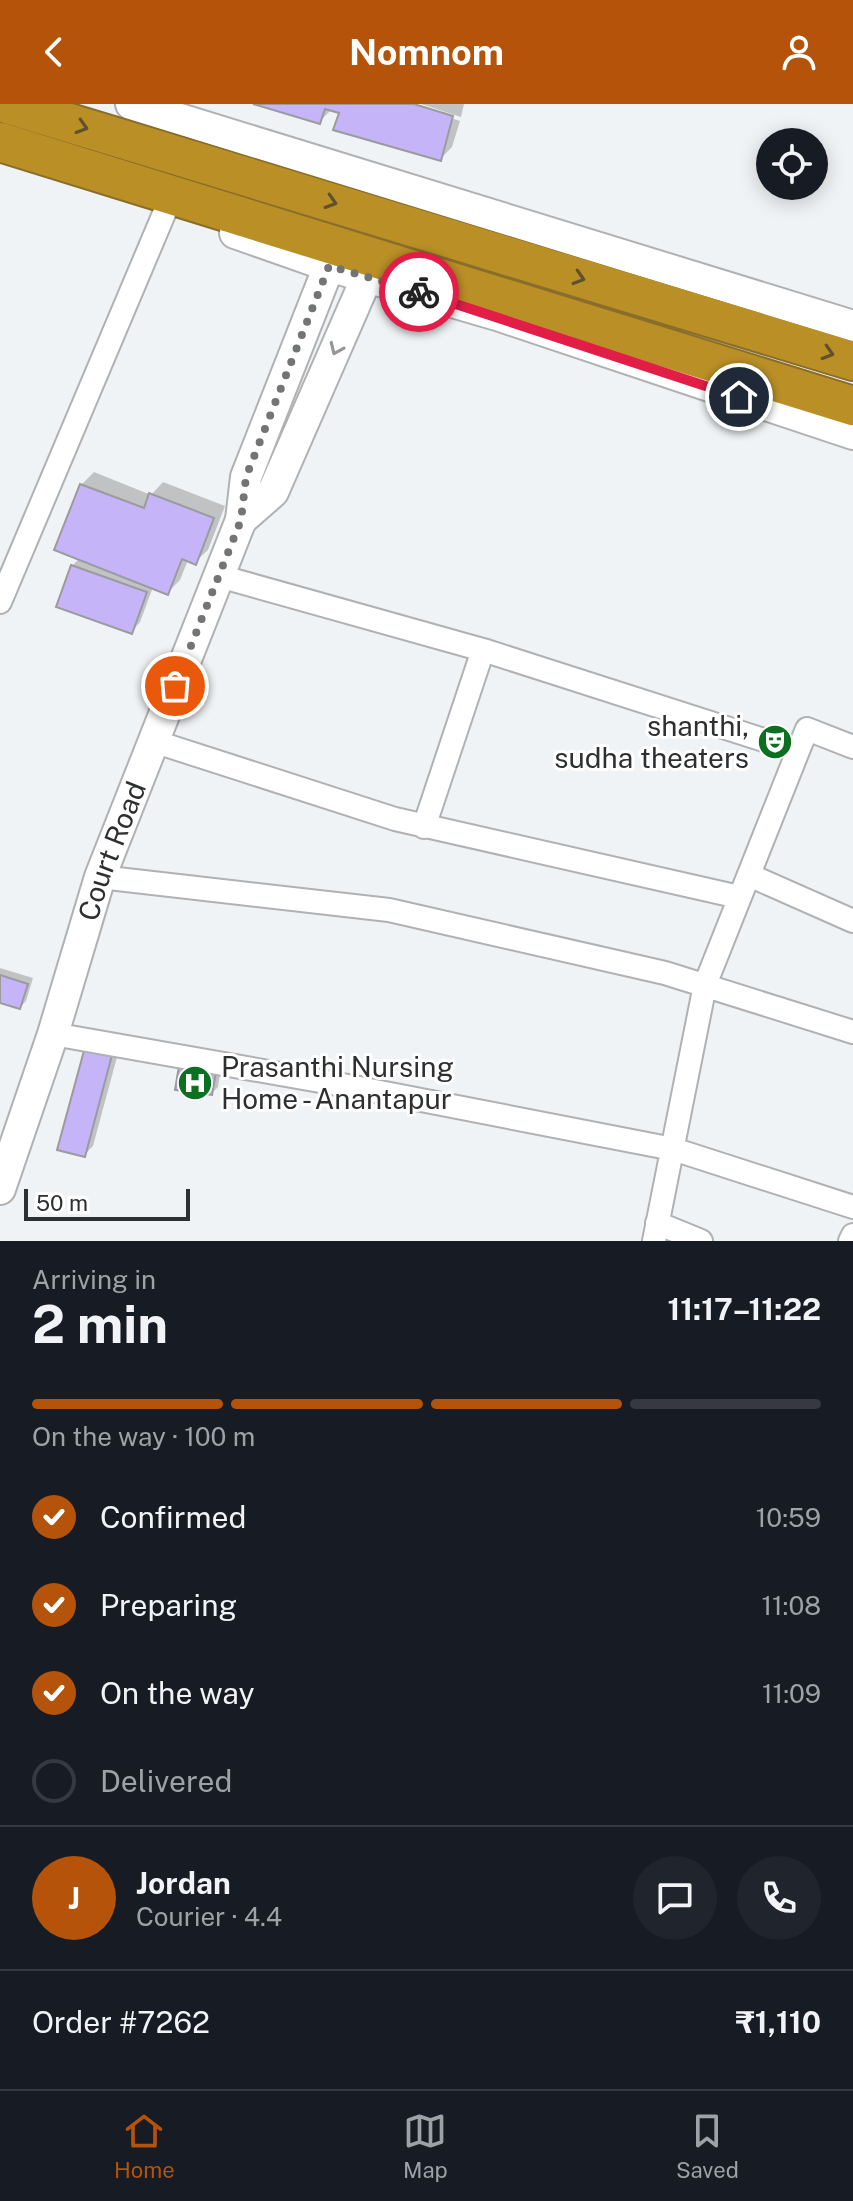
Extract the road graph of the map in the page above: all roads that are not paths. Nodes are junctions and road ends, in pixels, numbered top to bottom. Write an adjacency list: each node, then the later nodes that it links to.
1 (7, 104): 9 (highway, one-way to 9)
2 (131, 104): 8 (street)
3 (0, 142): 10 (highway)
4 (0, 151): 5 (street)
5 (166, 209): 6 (street); 14 (street)
6 (329, 266): 7 (street); 12 (street, Court Road)
7 (367, 277): 11 (street); 12 (street, Court Road, one-way to 12)
8 (853, 326)
9 (853, 361)
10 (853, 406)
11 (853, 434)
12 (241, 520): 13 (street, Court Road)
13 (219, 576): 15 (street); 16 (street, Court Road)
14 (0, 602)
15 (483, 650): 18 (street); 19 (street)
16 (153, 741): 19 (street); 21 (street, Court Road)
17 (853, 747): 18 (street)
18 (798, 751): 20 (street)
19 (424, 827): 22 (street)
20 (749, 875): 22 (street); 23 (street)
21 (100, 877): 24 (street); 26 (street, Court Road)
22 (739, 897): 24 (street)
23 (853, 921)
24 (705, 985): 25 (street); 27 (street)
25 (853, 1032)
26 (53, 1034): 27 (street); 28 (street, Court Road)
27 (673, 1149): 29 (street); 30 (street)
28 (0, 1189)
29 (853, 1207)
30 (656, 1232): 32 (street)
31 (853, 1235): 33 (street)
32 (701, 1241)
33 (850, 1241)

